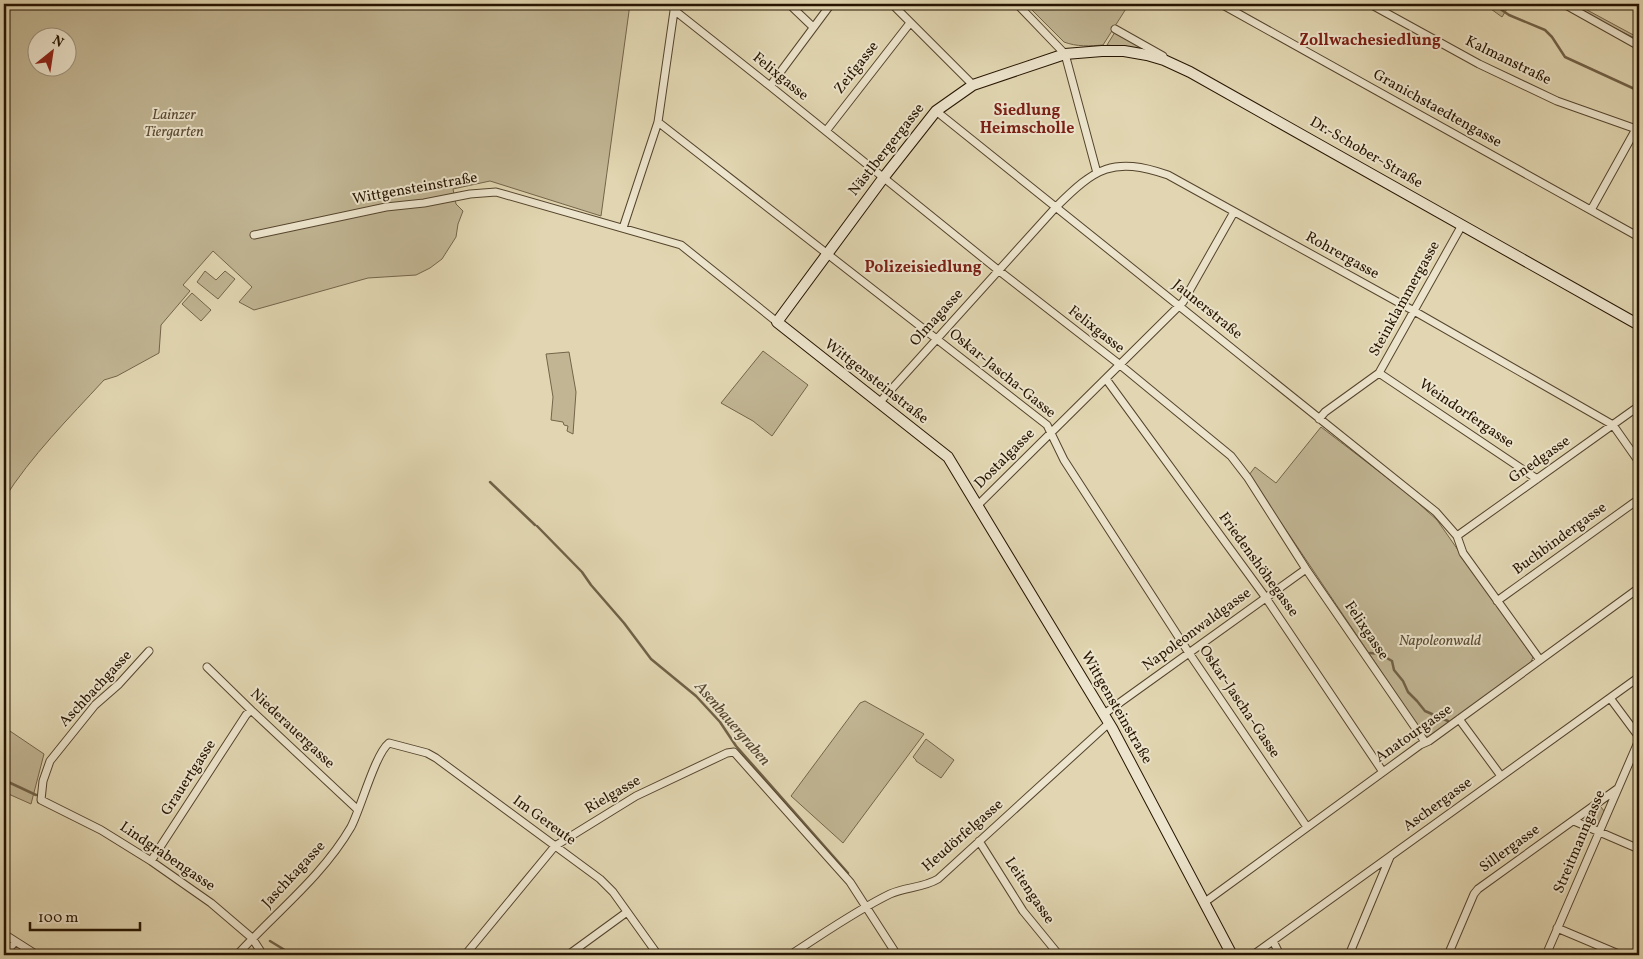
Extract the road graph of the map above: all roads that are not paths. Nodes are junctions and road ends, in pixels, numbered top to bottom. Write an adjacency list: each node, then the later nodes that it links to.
1 (788, 4): 10 (street)
2 (831, 4): 10 (street)
3 (892, 4): 9 (street)
4 (1017, 4): 13 (street)
5 (1221, 4): 24 (street, Granichstaedtengasse)
6 (1370, 4): 19 (street, Kalmanstraße)
7 (1564, 4): 12 (street)
8 (674, 7): 15 (street, Felixgasse); 18 (street)
9 (910, 23): 16 (street); 20 (street, Zeifgasse)
10 (813, 27): 15 (street)
11 (1115, 29): 14 (street)
12 (1639, 46)
13 (1065, 54): 14 (street, Dr.-Schober-Straße); 16 (street, Nästlbergergasse); 21 (street)
14 (1190, 72): 26 (street, Dr.-Schober-Straße)
15 (770, 86): 20 (street, Felixgasse)
16 (973, 86): 17 (street, Nästlbergergasse)
17 (936, 111): 22 (street, Nästlbergergasse); 23 (street, Jaunerstraße)
18 (658, 122): 27 (street); 30 (street, Oskar-Jascha-Gasse)
19 (1638, 129): 24 (street)
20 (826, 131): 22 (street, Felixgasse)
21 (1097, 173): 23 (street, Rohrergasse); 25 (street, Rohrergasse)
22 (884, 177): 30 (street, Nästlbergergasse); 31 (street, Felixgasse)
23 (1056, 207): 31 (street, Olmagasse); 32 (street, Jaunerstraße)
24 (1591, 210): 29 (street, Granichstaedtengasse)
25 (1234, 212): 32 (street, Dostalgasse); 33 (street, Rohrergasse)
26 (1462, 225): 33 (street, Steinklammergasse); 35 (street, Dr.-Schober-Straße)
27 (623, 228): 28 (street, Wittgensteinstraße); 34 (street, Wittgensteinstraße)
28 (254, 235)
29 (1639, 237)
30 (828, 253): 34 (street, Nästlbergergasse); 36 (street, Oskar-Jascha-Gasse)
31 (998, 270): 36 (street, Olmagasse); 37 (street, Felixgasse)
32 (1179, 305): 37 (street, Dostalgasse); 42 (street, Jaunerstraße)
33 (1414, 311): 38 (street, Steinklammergasse); 43 (street, Rohrergasse)
34 (777, 322): 40 (street, Wittgensteinstraße)
35 (1639, 325)
36 (937, 340): 40 (street, Olmagasse); 44 (street, Oskar-Jascha-Gasse)
37 (1119, 364): 39 (street, Dostalgasse); 50 (street, Felixgasse)
38 (1380, 372): 42 (street, Steinklammergasse); 46 (street, Weindorfergasse)
39 (1106, 378): 44 (street, Dostalgasse); 52 (street, Friedenshöhegasse)
40 (879, 403): 48 (street, Wittgensteinstraße)
41 (1639, 406): 43 (street, Gnedgasse)
42 (1319, 419): 49 (street, Jaunerstraße)
43 (1612, 425): 45 (street); 46 (street, Gnedgasse)
44 (1051, 432): 48 (street, Dostalgasse); 55 (street, Oskar-Jascha-Gasse)
45 (1639, 462)
46 (1537, 479): 49 (street, Gnedgasse)
47 (1639, 499): 53 (street, Buchbindergasse)
48 (977, 506): 61 (street, Wittgensteinstraße)
49 (1457, 536): 53 (street, Jaunerstraße)
50 (1306, 569): 52 (street, Napoleonwaldgasse); 64 (street, Felixgasse)
51 (1639, 588): 56 (street, Anatourgasse)
52 (1266, 598): 55 (street, Napoleonwaldgasse); 66 (street, Friedenshöhegasse)
53 (1497, 601): 56 (street, Jaunerstraße)
54 (150, 651): 69 (street, Aschbachgasse)
55 (1189, 653): 61 (street, Napoleonwaldgasse); 72 (street, Oskar-Jascha-Gasse)
56 (1540, 660): 62 (street, Anatourgasse)
57 (207, 667): 60 (street, Niederauergasse)
58 (1639, 677): 59 (street, Aschergasse)
59 (1610, 698): 63 (street); 67 (street, Aschergasse)
60 (250, 710): 70 (street, Niederauergasse); 78 (street, Grauertgasse)
61 (1106, 719): 74 (street, Heudörfelgasse); 79 (street, Wittgensteinstraße)
62 (1459, 719): 64 (street, Anatourgasse); 67 (street)
63 (1639, 738): 68 (street, Streitmanngasse)
64 (1425, 742): 66 (street, Anatourgasse)
65 (387, 744): 70 (street, Jaschkagasse); 75 (street, Im Gereute)
66 (1383, 772): 72 (street, Anatourgasse)
67 (1501, 776): 77 (street, Aschergasse)
68 (1617, 789): 71 (street, Sillergasse); 73 (street, Streitmanngasse)
69 (41, 800): 78 (street, Lindgrabengasse)
70 (358, 810): 84 (street, Jaschkagasse)
71 (1574, 821): 73 (street); 101 (street, Sillergasse)
72 (1307, 827): 79 (street, Anatourgasse)
73 (1599, 832): 76 (street); 82 (street, Streitmanngasse)
74 (980, 841): 80 (street, Heudörfelgasse); 96 (street, Leitengasse)
75 (555, 846): 80 (street, Rielgasse); 81 (street, Im Gereute); 91 (street, Rielgasse)
76 (1639, 849)
77 (1391, 856): 85 (street, Aschergasse); 100 (street)
78 (151, 861): 84 (street, Lindgrabengasse)
79 (1204, 902): 97 (street, Wittgensteinstraße)
80 (867, 906): 94 (street, Heudörfelgasse); 95 (street)
81 (627, 912): 92 (street); 93 (street, Im Gereute)
82 (1558, 928): 102 (street, Streitmanngasse); 103 (street)
83 (4, 934): 86 (street)
84 (252, 938): 89 (street, Jaschkagasse); 90 (street, Lindgrabengasse)
85 (1272, 941): 98 (street, Aschergasse); 99 (street)
86 (15, 942): 87 (street); 88 (street)
87 (4, 954)
88 (37, 955)
89 (237, 955)
90 (263, 955)
91 (465, 955)
92 (568, 955)
93 (658, 955)
94 (790, 955)
95 (897, 955)
96 (1059, 955)
97 (1232, 955)
98 (1253, 955)
99 (1280, 955)
100 (1349, 955)
101 (1448, 955)
102 (1546, 955)
103 (1621, 955)

